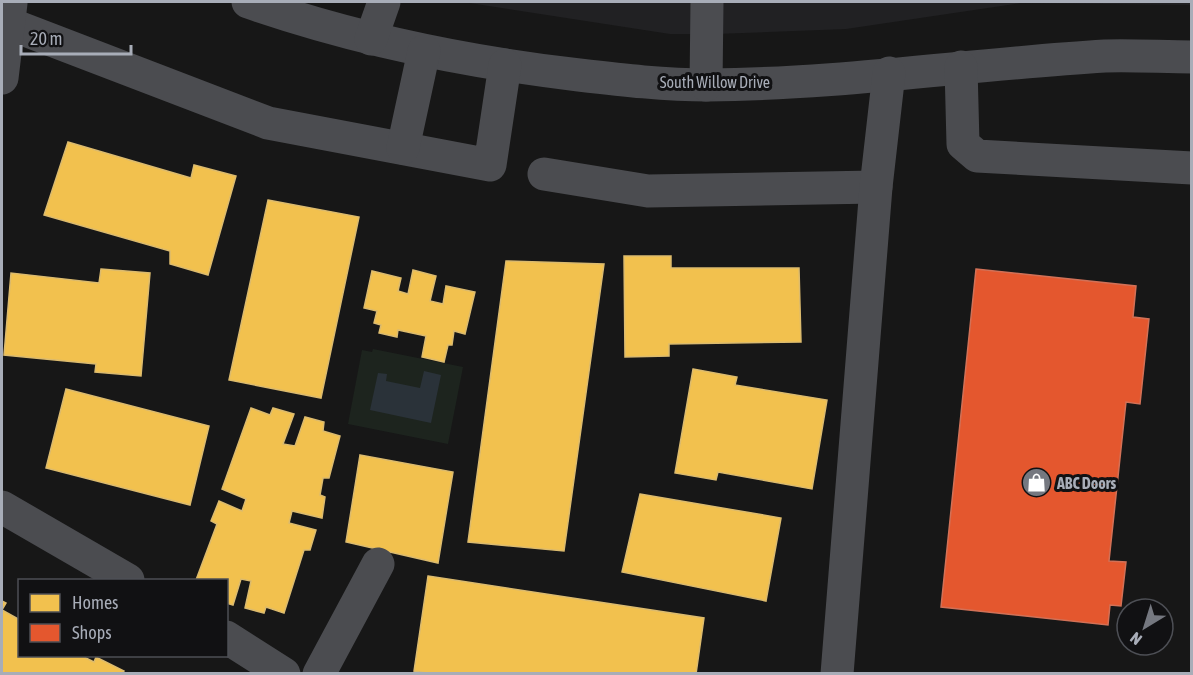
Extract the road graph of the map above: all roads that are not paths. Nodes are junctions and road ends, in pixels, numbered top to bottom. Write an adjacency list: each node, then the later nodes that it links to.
1 (248, 2): 5 (street, South Willow Drive)
2 (384, 2): 5 (street)
3 (707, 2): 12 (street)
4 (9, 13): 11 (street); 13 (street)
5 (371, 39): 6 (street, South Willow Drive)
6 (424, 51): 8 (street, South Willow Drive); 13 (street)
7 (1191, 57): 9 (street, South Willow Drive)
8 (505, 65): 12 (street, South Willow Drive); 13 (street)
9 (961, 67): 10 (street, South Willow Drive); 14 (street)
10 (889, 73): 12 (street, South Willow Drive); 16 (street)
11 (2, 78)
12 (706, 85)
13 (404, 148)
14 (1191, 168)
15 (544, 174): 16 (street)
16 (876, 187): 23 (street)
17 (2, 507): 19 (street)
18 (378, 564): 22 (street)
19 (126, 579)
20 (228, 638): 21 (street)
21 (284, 674)
22 (319, 674)
23 (837, 674)

